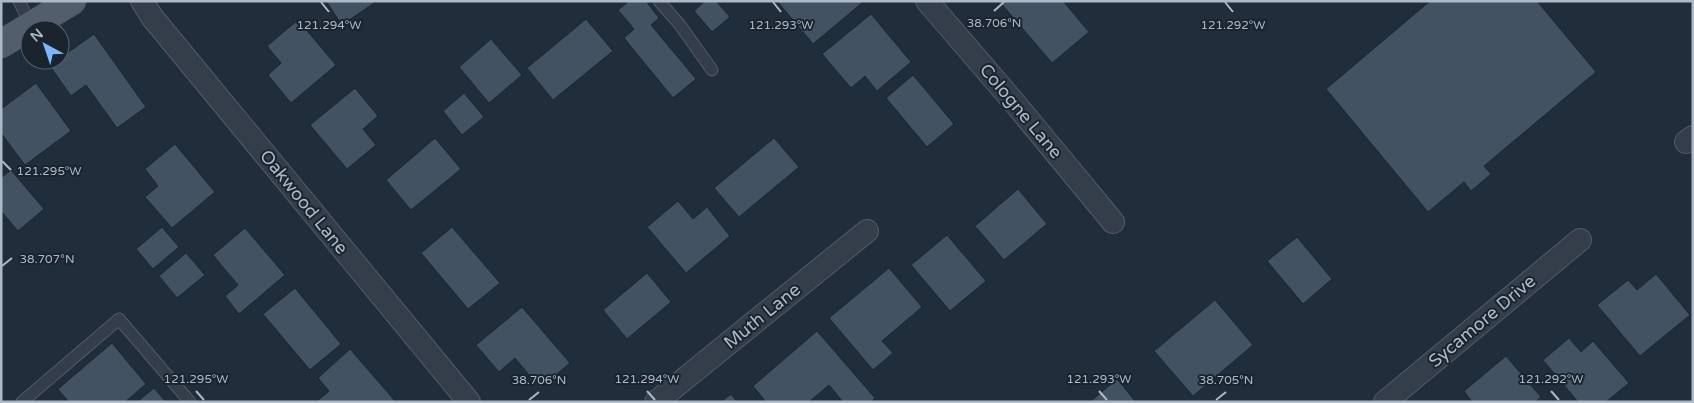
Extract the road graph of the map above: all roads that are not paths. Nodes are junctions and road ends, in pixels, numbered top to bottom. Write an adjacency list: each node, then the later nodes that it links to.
1 (19, 1): 6 (lane)
2 (72, 1): 7 (main road)
3 (142, 1): 16 (street, Oakwood Lane)
4 (659, 1): 10 (lane)
5 (927, 1): 11 (street, Cologne Lane)
6 (27, 20)
7 (40, 20)
8 (20, 32): 9 (main road)
9 (1, 44)
10 (712, 70)
11 (1113, 222)
12 (867, 231): 17 (street, Muth Lane)
13 (1580, 240): 18 (street, Sycamore Drive)
14 (22, 402): 15 (lane)
15 (190, 402)
16 (469, 402)
17 (656, 402)
18 (1385, 402)

